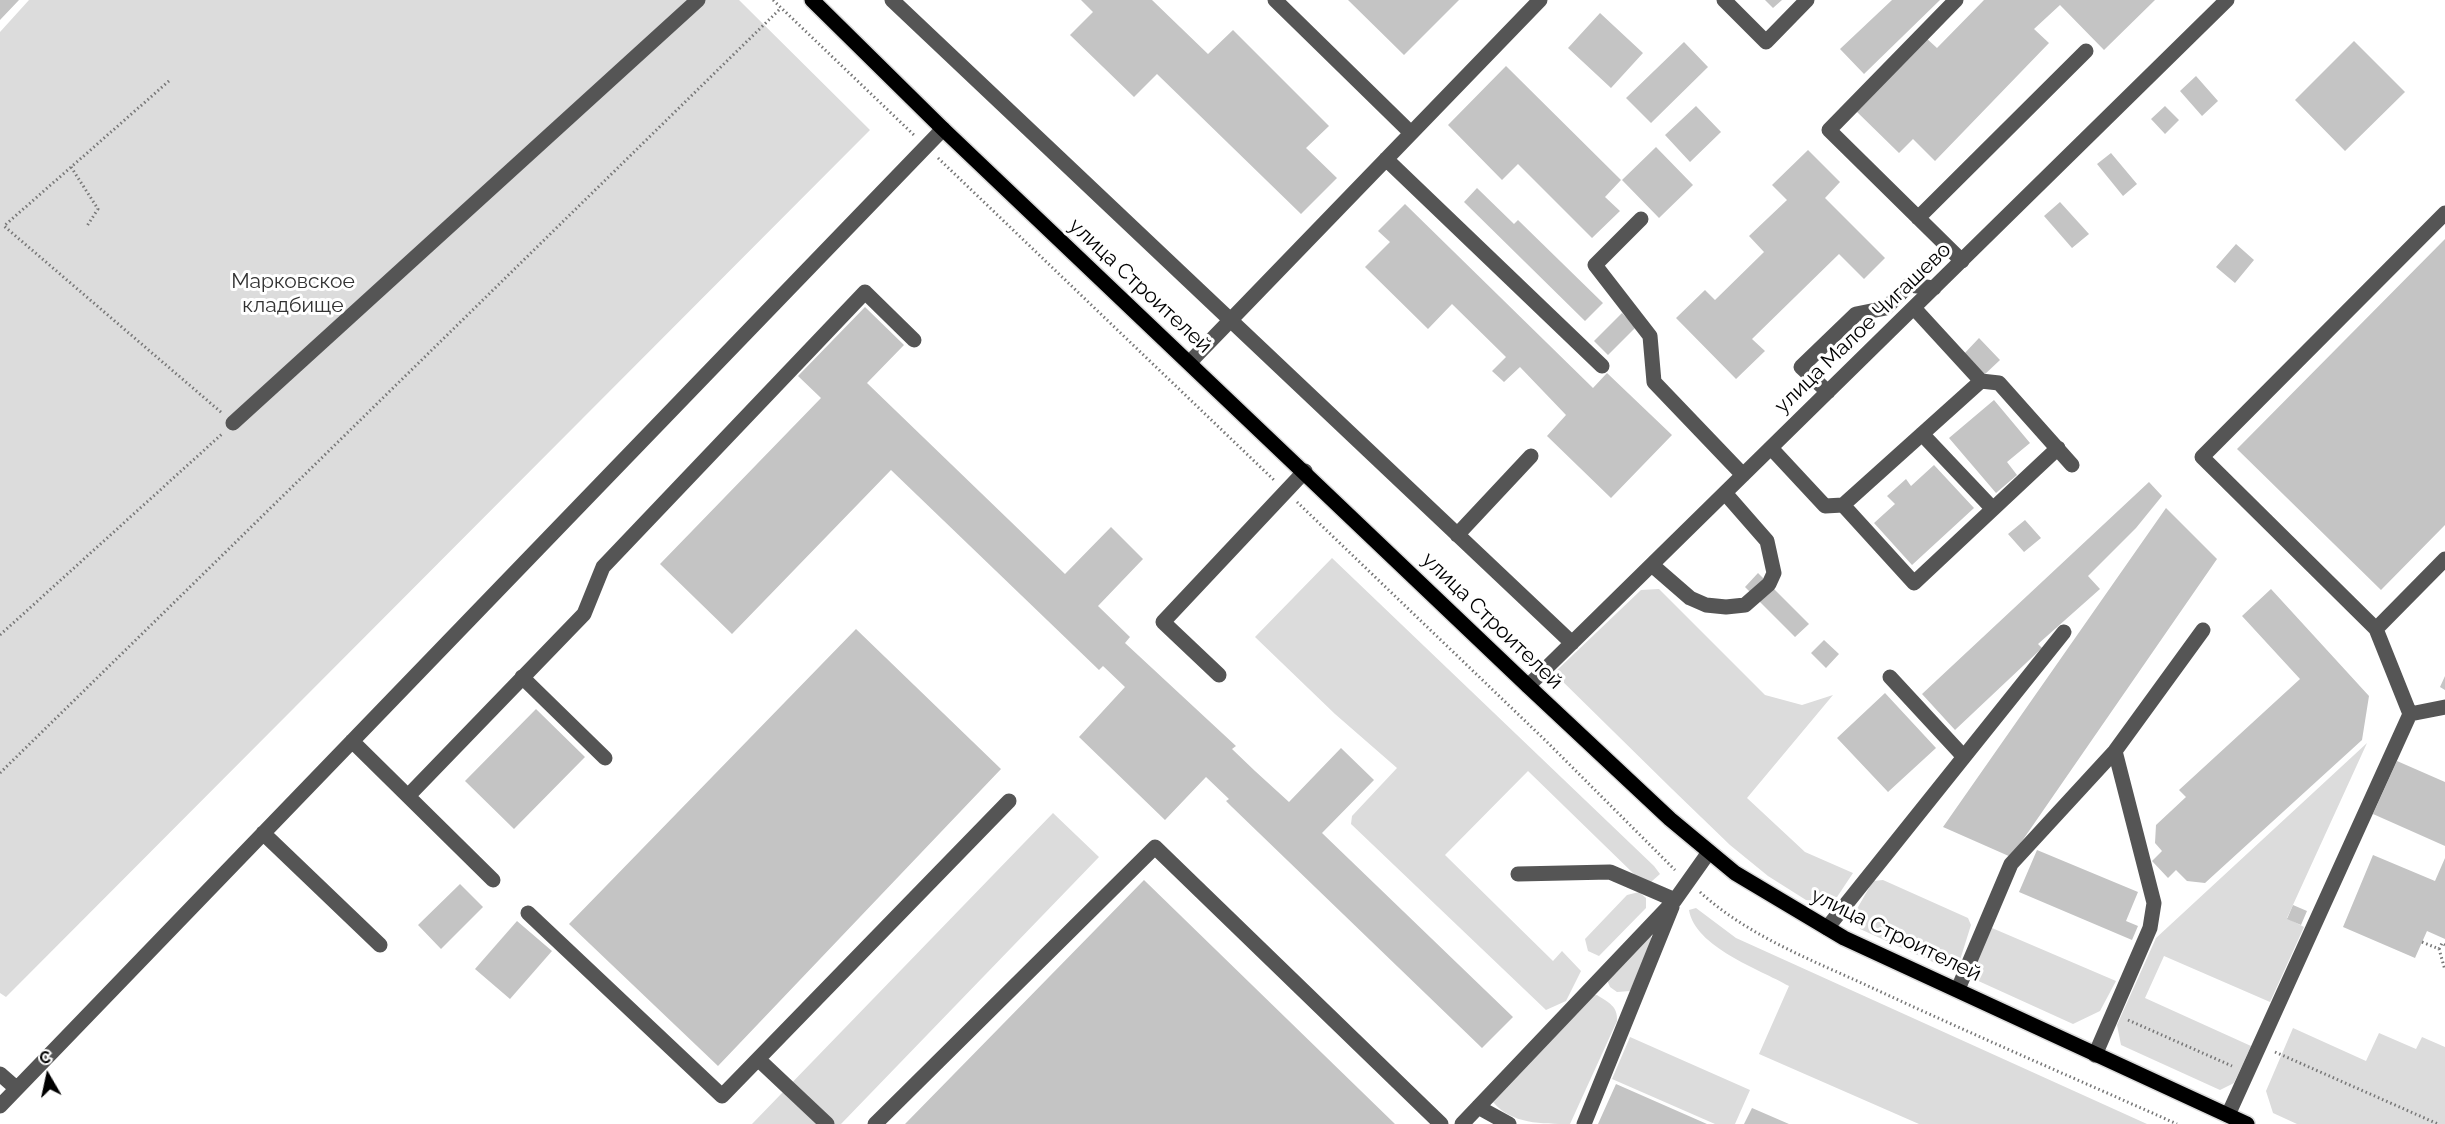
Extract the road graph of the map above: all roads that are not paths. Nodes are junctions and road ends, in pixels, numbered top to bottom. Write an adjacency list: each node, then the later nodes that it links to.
1 (698, 0): 26 (street)
2 (812, 0): 11 (main road, улица Строителей)
3 (892, 0): 20 (street)
4 (1275, 0): 12 (street)
5 (1540, 0): 12 (street)
6 (1724, 0): 7 (street)
7 (1807, 0)
8 (1956, 0): 15 (street)
9 (2228, 0): 17 (street, улица Малое Чигашево)
10 (2086, 51): 15 (street)
11 (943, 129): 22 (main road, улица Строителей); 50 (street)
12 (1411, 133): 13 (street)
13 (1386, 159): 20 (street); 23 (street)
14 (2445, 213): 40 (street)
15 (1918, 218): 17 (street)
16 (1641, 219): 33 (street)
17 (1962, 261): 18 (street, улица Малое Чигашево)
18 (1934, 288): 19 (street, улица Малое Чигашево); 25 (street)
19 (1914, 308): 24 (street); 25 (street, улица Малое Чигашево)
20 (1230, 320): 22 (street); 37 (street)
21 (914, 339): 45 (street)
22 (1190, 362): 32 (main road, улица Строителей)
23 (1602, 366)
24 (1981, 381): 27 (street); 29 (street)
25 (1828, 392): 28 (street, улица Малое Чигашево)
26 (233, 423)
27 (1922, 434): 35 (street); 36 (street)
28 (1771, 448): 33 (street, улица Малое Чигашево); 35 (street)
29 (2058, 448): 31 (street); 36 (street)
30 (1531, 456): 37 (street)
31 (2072, 465)
32 (1305, 471): 44 (street); 47 (main road, улица Строителей)
33 (1743, 475): 34 (street, улица Малое Чигашево)
34 (1725, 493): 39 (street, улица Малое Чигашево); 39 (street)
35 (1843, 505): 36 (street)
36 (1993, 509)
37 (1457, 535): 43 (street)
38 (2445, 559): 40 (street)
39 (1652, 565): 43 (street, улица Малое Чигашево)
40 (2376, 629): 49 (street)
41 (2203, 630): 51 (street)
42 (2064, 632): 52 (street)
43 (1572, 643): 47 (street, улица Малое Чигашево)
44 (1219, 675)
45 (522, 677): 53 (street); 54 (street)
46 (1890, 678): 52 (street)
47 (1528, 686): 57 (main road, улица Строителей)
48 (2445, 707): 49 (street)
49 (2410, 714): 71 (street)
50 (352, 741): 54 (street); 56 (street)
51 (2115, 751): 64 (street); 65 (street)
52 (1964, 757): 62 (street)
53 (605, 758)
54 (408, 796): 59 (street)
55 (1009, 801): 66 (street)
56 (263, 832): 63 (street); 68 (street)
57 (1709, 852): 60 (street); 62 (main road, улица Строителей)
58 (1518, 874): 60 (street)
59 (493, 880)
60 (1676, 900): 70 (street); 77 (street)
61 (528, 913): 66 (street)
62 (1827, 928): 64 (main road, улица Строителей)
63 (380, 945)
64 (1958, 989): 65 (main road, улица Строителей)
65 (2095, 1055): 71 (main road, улица Строителей)
66 (758, 1059): 72 (street)
67 (0, 1074): 68 (street)
68 (16, 1088): 69 (street)
69 (0, 1106)
70 (1478, 1107): 75 (street); 76 (street)
71 (2228, 1115): 78 (main road, улица Строителей)
72 (827, 1124)
73 (875, 1124): 74 (street)
74 (1441, 1124)
75 (1462, 1124)
76 (1509, 1124)
77 (1584, 1124)
78 (2247, 1124)

